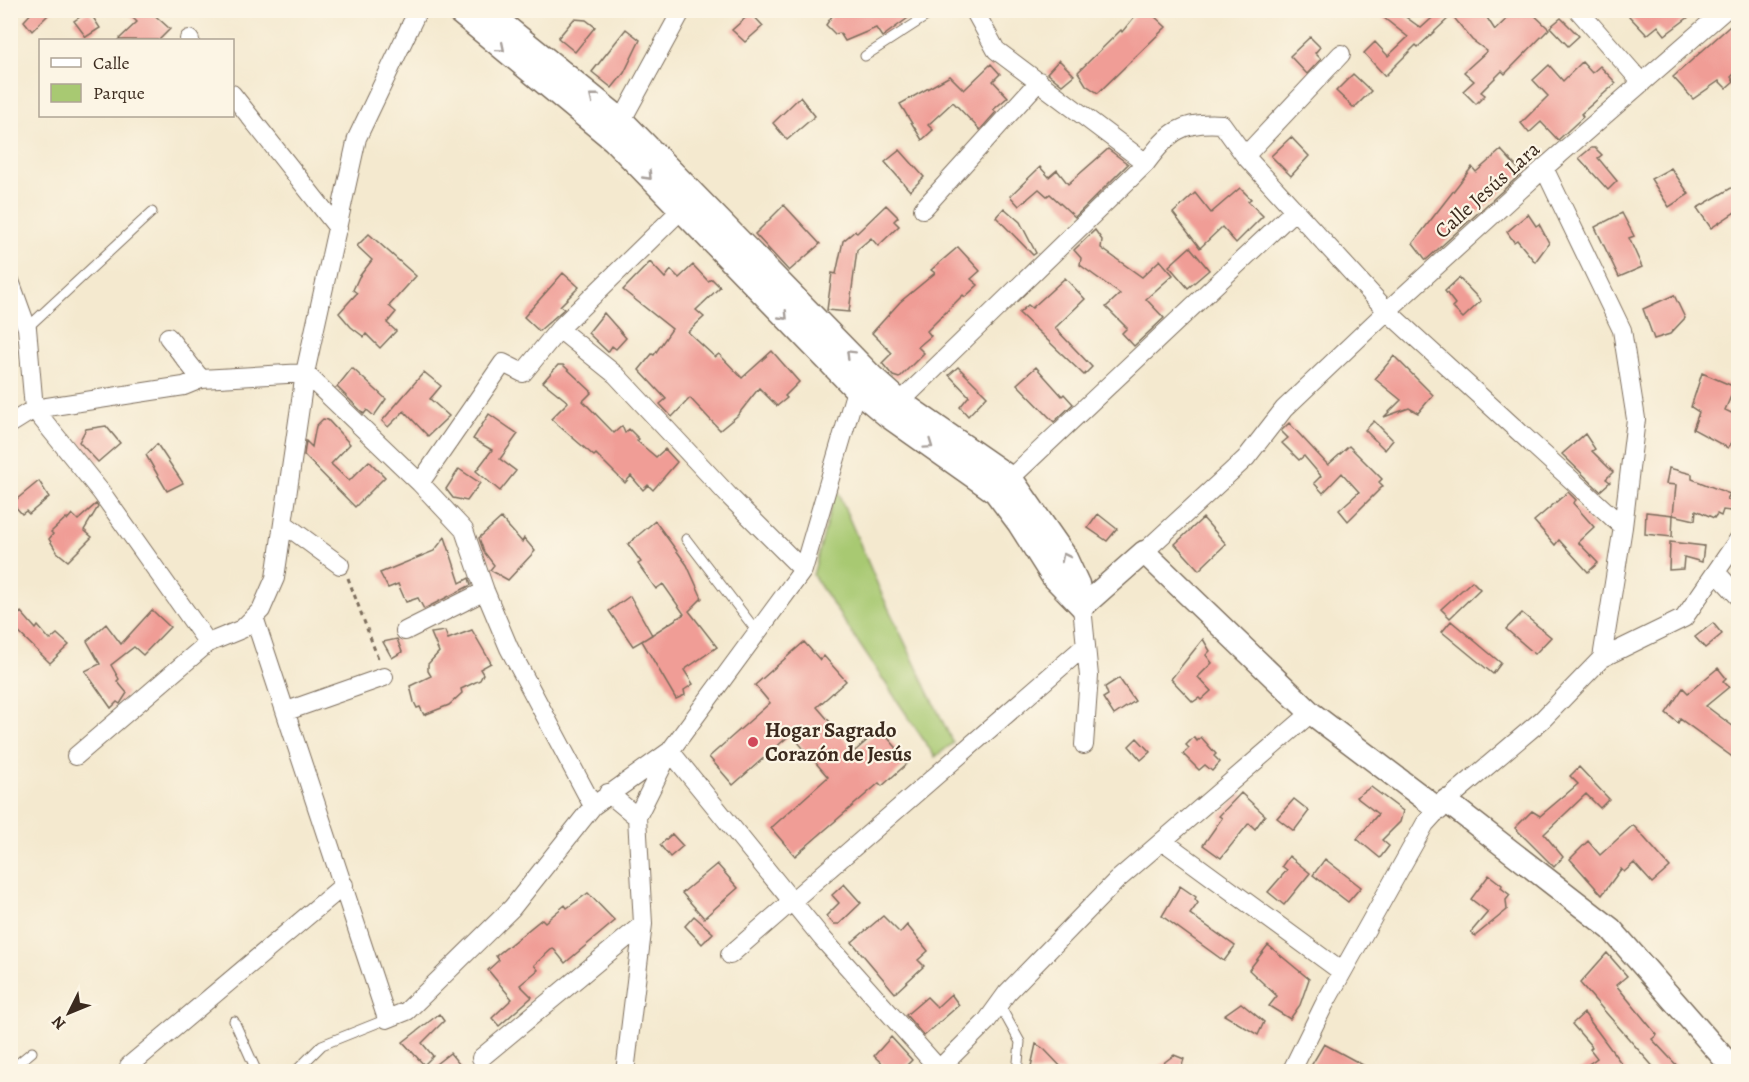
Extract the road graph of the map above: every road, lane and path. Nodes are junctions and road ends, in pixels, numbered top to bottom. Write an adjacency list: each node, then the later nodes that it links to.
1 (418, 10): 22 (street)
2 (456, 10): 14 (street, one-way to 14)
3 (486, 10): 14 (street, one-way to 3)
4 (682, 10): 14 (street)
5 (936, 10): 10 (lane)
6 (974, 10): 11 (street)
7 (1578, 10): 12 (street)
8 (1725, 10): 12 (street, Calle Jesús Lara)
9 (1341, 54): 15 (street)
10 (865, 56)
11 (1039, 81): 16 (street); 19 (street)
12 (1642, 83): 17 (street, Calle Jesús Lara)
13 (234, 97): 22 (street)
14 (614, 127): 18 (street)
15 (1245, 156): 16 (street); 20 (street)
16 (1146, 163): 31 (street)
17 (1544, 168): 24 (street, Calle Jesús Lara); 37 (street)
18 (688, 203): 26 (street); 30 (street)
19 (923, 209)
20 (1295, 210): 24 (street); 35 (street)
21 (152, 212): 25 (lane)
22 (338, 228): 28 (street)
23 (10, 281): 25 (street)
24 (1387, 311): 37 (street); 40 (street, Calle Jesús Lara)
25 (27, 328): 32 (street)
26 (559, 329): 34 (street); 42 (street)
27 (168, 337): 29 (street)
28 (305, 373): 29 (street); 34 (street); 36 (street)
29 (201, 379): 32 (street)
30 (864, 383): 31 (street); 42 (street)
31 (893, 408): 35 (street)
32 (34, 410): 33 (street); 50 (street)
33 (10, 424)
34 (420, 483): 44 (street)
35 (1003, 485): 46 (street)
36 (283, 523): 41 (street); 47 (street)
37 (1623, 527): 52 (street)
38 (686, 539): 49 (lane)
39 (1738, 540): 43 (street)
40 (1144, 552): 46 (street); 55 (street)
41 (340, 565): 53 (path)
42 (803, 570): 49 (street)
43 (1716, 572): 45 (street); 52 (street)
44 (485, 591): 48 (street); 61 (street)
45 (1738, 596)
46 (1082, 607): 51 (street)
47 (254, 617): 50 (street); 54 (street)
48 (405, 631)
49 (758, 633): 57 (street)
50 (208, 644): 58 (street)
51 (1086, 645): 56 (street); 65 (street)
52 (1602, 658): 60 (street)
53 (384, 677): 54 (street)
54 (287, 711): 64 (street)
55 (1311, 713): 60 (street); 63 (street)
56 (1084, 745)
57 (670, 751): 59 (street); 62 (street); 65 (street)
58 (76, 756)
59 (608, 793): 61 (street); 62 (street)
60 (1442, 805): 68 (street); 82 (street)
61 (593, 806): 70 (street)
62 (637, 817): 66 (street)
63 (1163, 841): 68 (street); 69 (street)
64 (344, 885): 70 (street); 74 (street)
65 (792, 901): 67 (street); 76 (street)
66 (643, 924): 73 (street); 79 (street)
67 (730, 955)
68 (1342, 972): 81 (street)
69 (999, 1004): 76 (street); 80 (lane)
70 (387, 1019): 78 (lane)
71 (234, 1021): 77 (lane)
72 (32, 1052): 75 (lane)
73 (481, 1058)
74 (129, 1066)
75 (10, 1070)
76 (937, 1070)
77 (257, 1071)
78 (295, 1071)
79 (625, 1071)
80 (1017, 1071)
81 (1291, 1071)
82 (1736, 1071)

